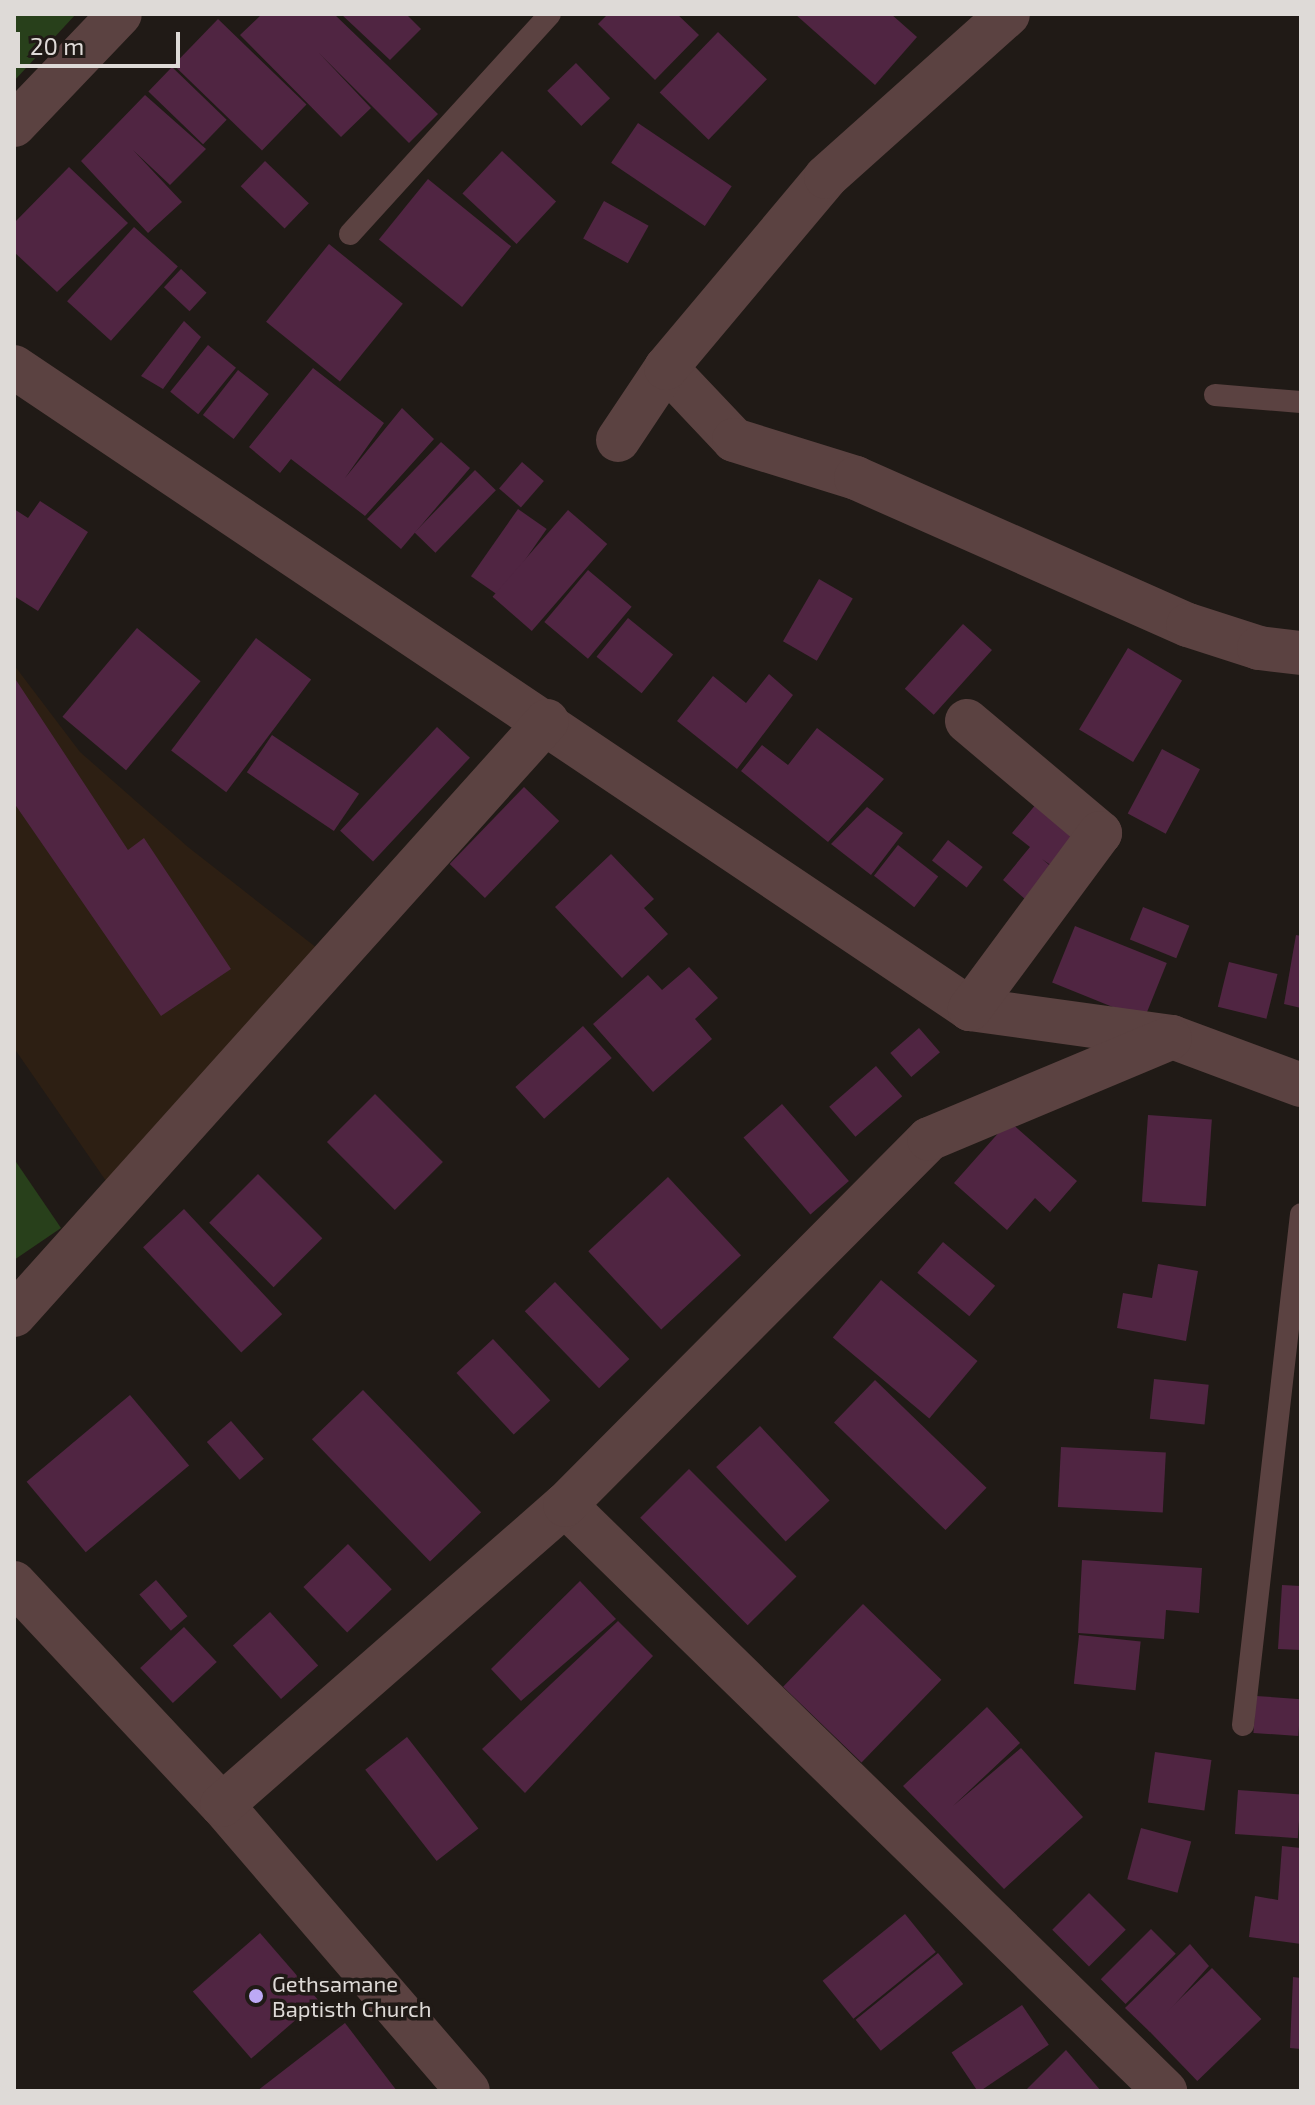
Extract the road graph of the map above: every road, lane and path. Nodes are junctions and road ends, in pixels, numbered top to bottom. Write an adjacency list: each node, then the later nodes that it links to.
1 (120, 14): 4 (street)
2 (550, 14): 5 (lane)
3 (1008, 14): 7 (street)
4 (14, 125)
5 (350, 234)
6 (14, 367): 12 (street)
7 (666, 368): 10 (street); 11 (street)
8 (1215, 395): 9 (lane)
9 (1301, 402)
10 (618, 440)
11 (1301, 653)
12 (547, 721): 14 (street); 18 (street)
13 (967, 721): 14 (street)
14 (970, 1009): 15 (street)
15 (1172, 1037): 16 (street); 19 (street)
16 (1301, 1085)
17 (1301, 1214): 21 (lane)
18 (14, 1315)
19 (565, 1505): 22 (street); 24 (street)
20 (14, 1583): 22 (street)
21 (1243, 1725)
22 (222, 1805): 23 (street)
23 (468, 2091)
24 (1165, 2091)

